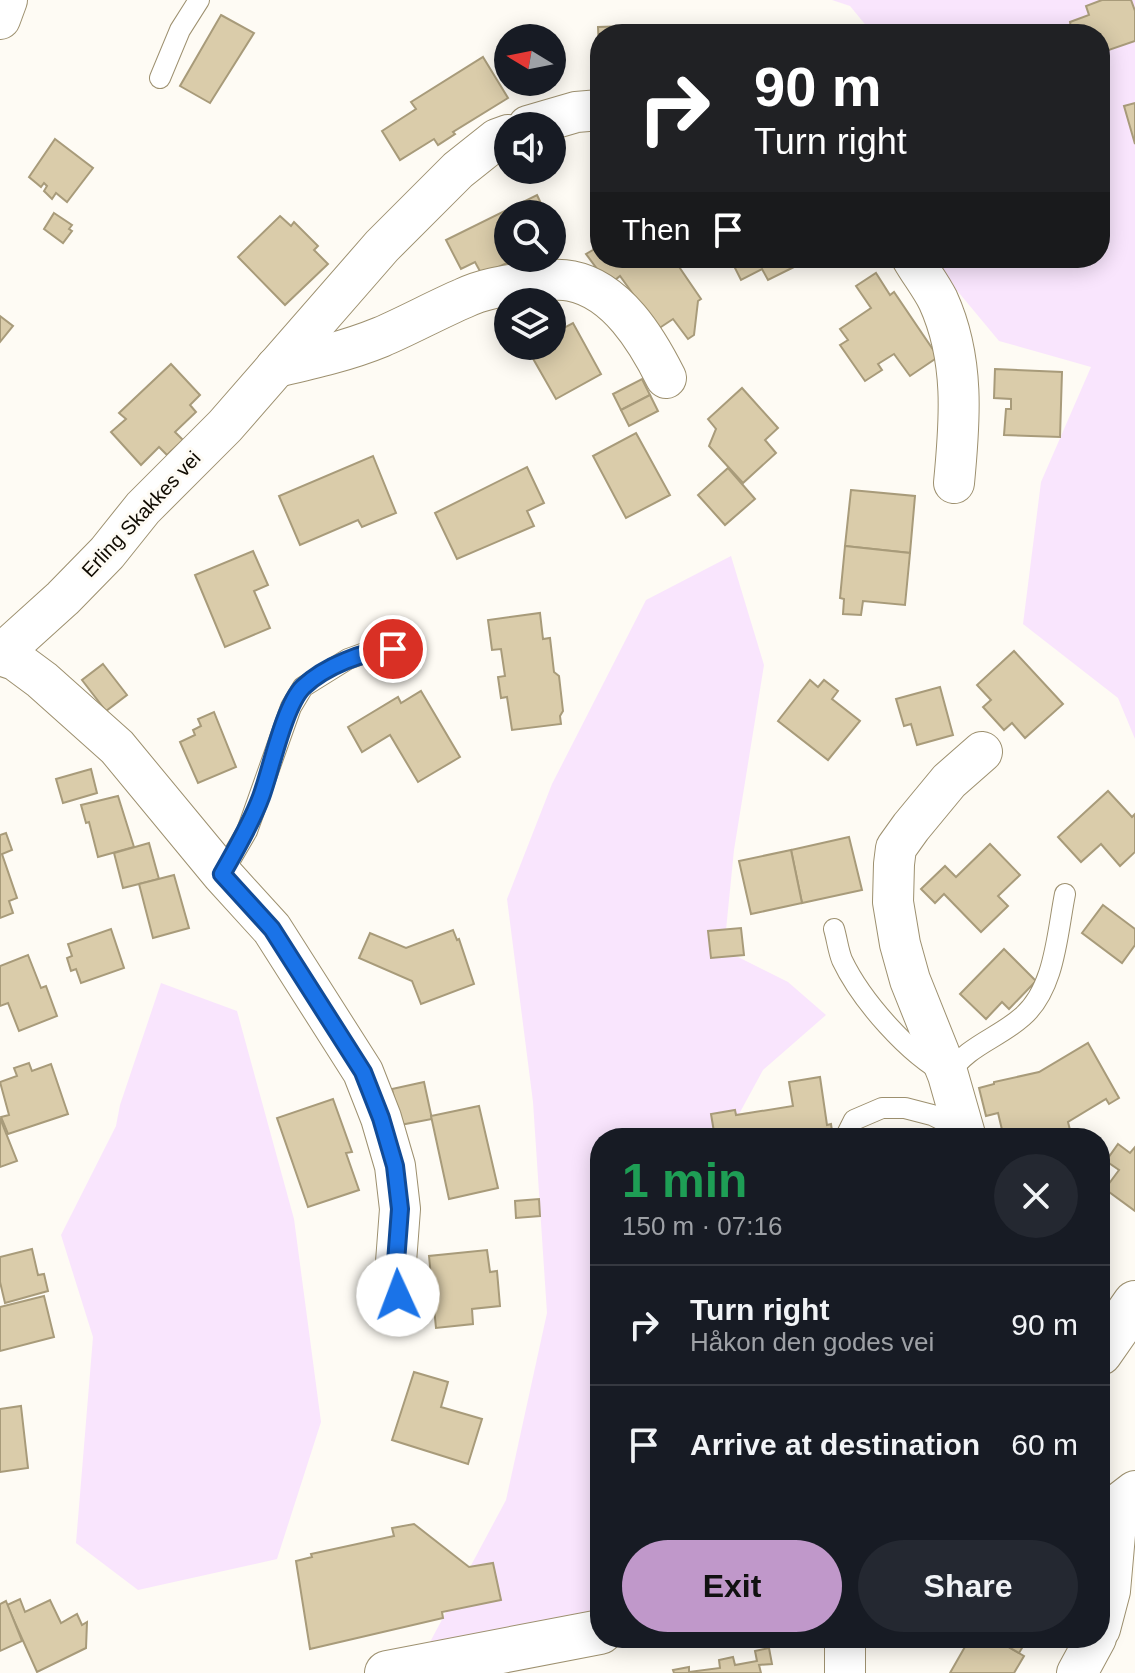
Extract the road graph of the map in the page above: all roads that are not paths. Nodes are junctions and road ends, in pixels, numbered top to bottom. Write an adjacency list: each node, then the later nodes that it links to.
1 (7, 0): 3 (street)
2 (199, 0): 4 (lane)
3 (0, 19)
4 (160, 78)
5 (590, 111): 6 (street)
6 (566, 115)
7 (494, 141): 9 (street, Erling Skakkes vei)
8 (918, 268): 11 (street)
9 (276, 367): 10 (street); 13 (street, Erling Skakkes vei)
10 (666, 378)
11 (954, 483)
12 (414, 648): 15 (lane)
13 (0, 655): 15 (street)
14 (982, 752): 18 (street)
15 (222, 874): 22 (street)
16 (1065, 894): 18 (lane)
17 (834, 929): 18 (lane)
18 (948, 1075): 21 (street)
19 (850, 1128): 20 (lane)
20 (955, 1128)
21 (963, 1128)
22 (398, 1295)
23 (1135, 1303): 24 (street)
24 (1110, 1339)
25 (1135, 1491): 26 (street)
26 (1110, 1591)
27 (590, 1634): 30 (street)
28 (845, 1648): 31 (street)
29 (1091, 1648): 32 (street)
30 (387, 1673)
31 (845, 1673)
32 (1077, 1673)

